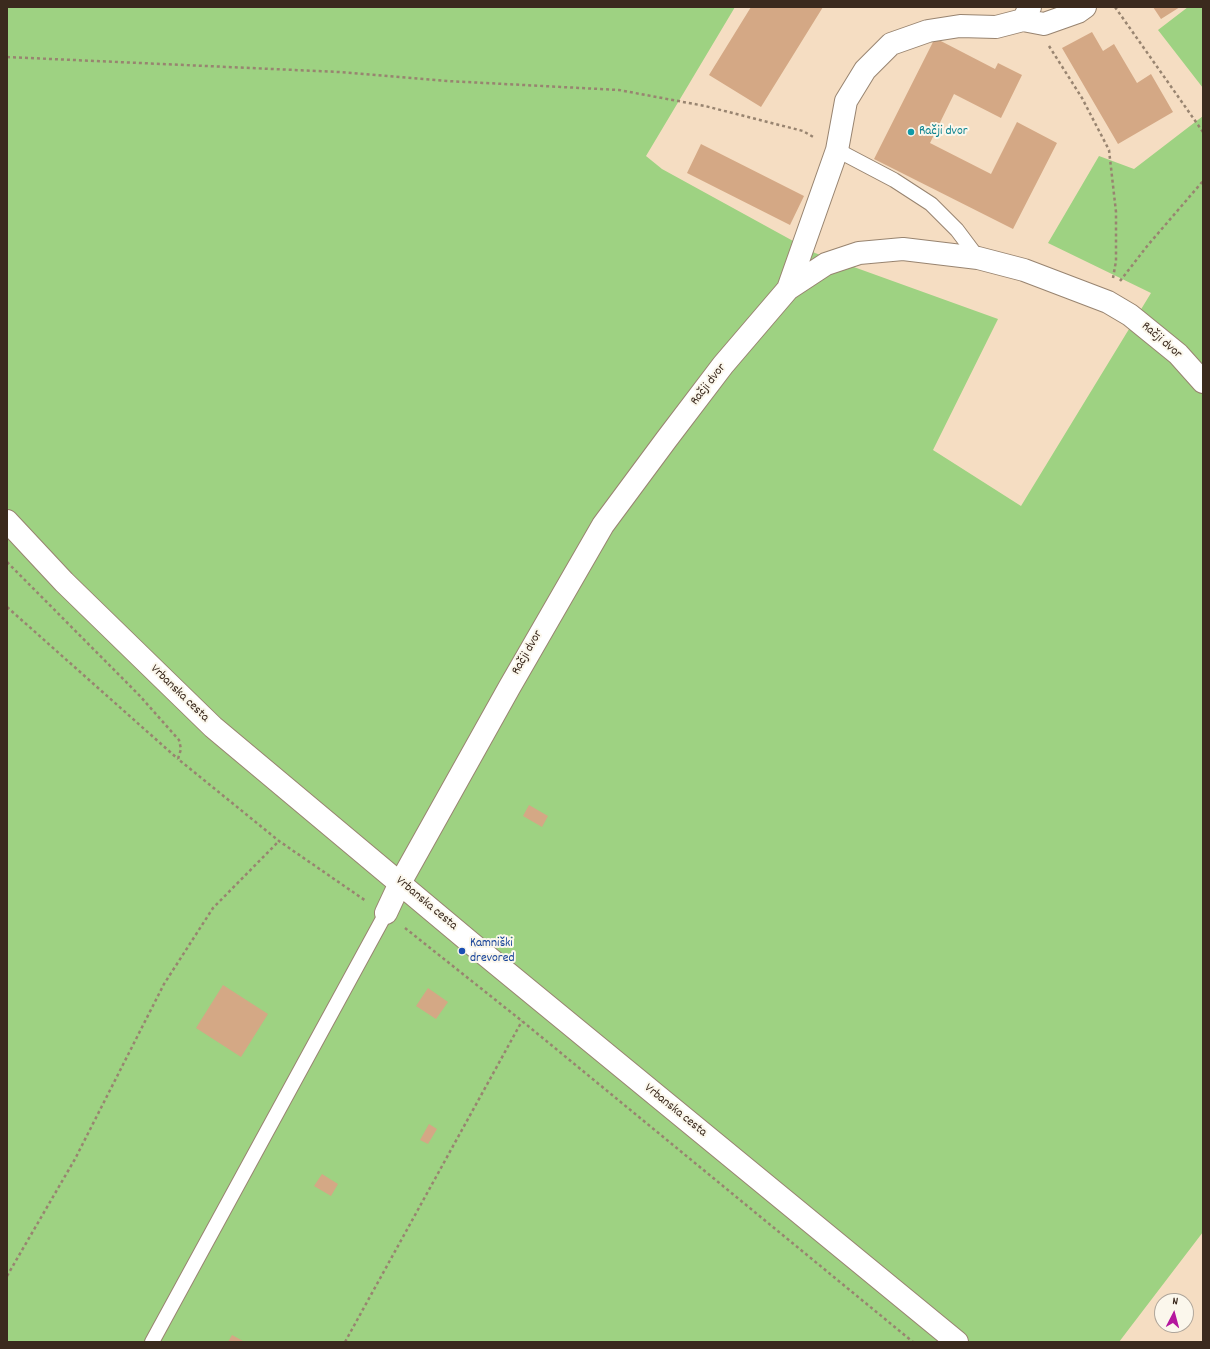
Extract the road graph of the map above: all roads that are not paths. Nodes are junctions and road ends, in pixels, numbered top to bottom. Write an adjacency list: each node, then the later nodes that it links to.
1 (1085, 7): 2 (street)
2 (1032, 17): 3 (street)
3 (837, 150): 4 (lane); 5 (street)
4 (978, 258): 5 (street, Račji dvor); 6 (street, Račji dvor)
5 (788, 289): 8 (street, Račji dvor)
6 (1203, 382)
7 (7, 521): 8 (street, Vrbanska cesta)
8 (400, 883): 9 (street, Račji dvor); 11 (street, Vrbanska cesta)
9 (386, 913): 10 (lane)
10 (152, 1342)
11 (957, 1342)

